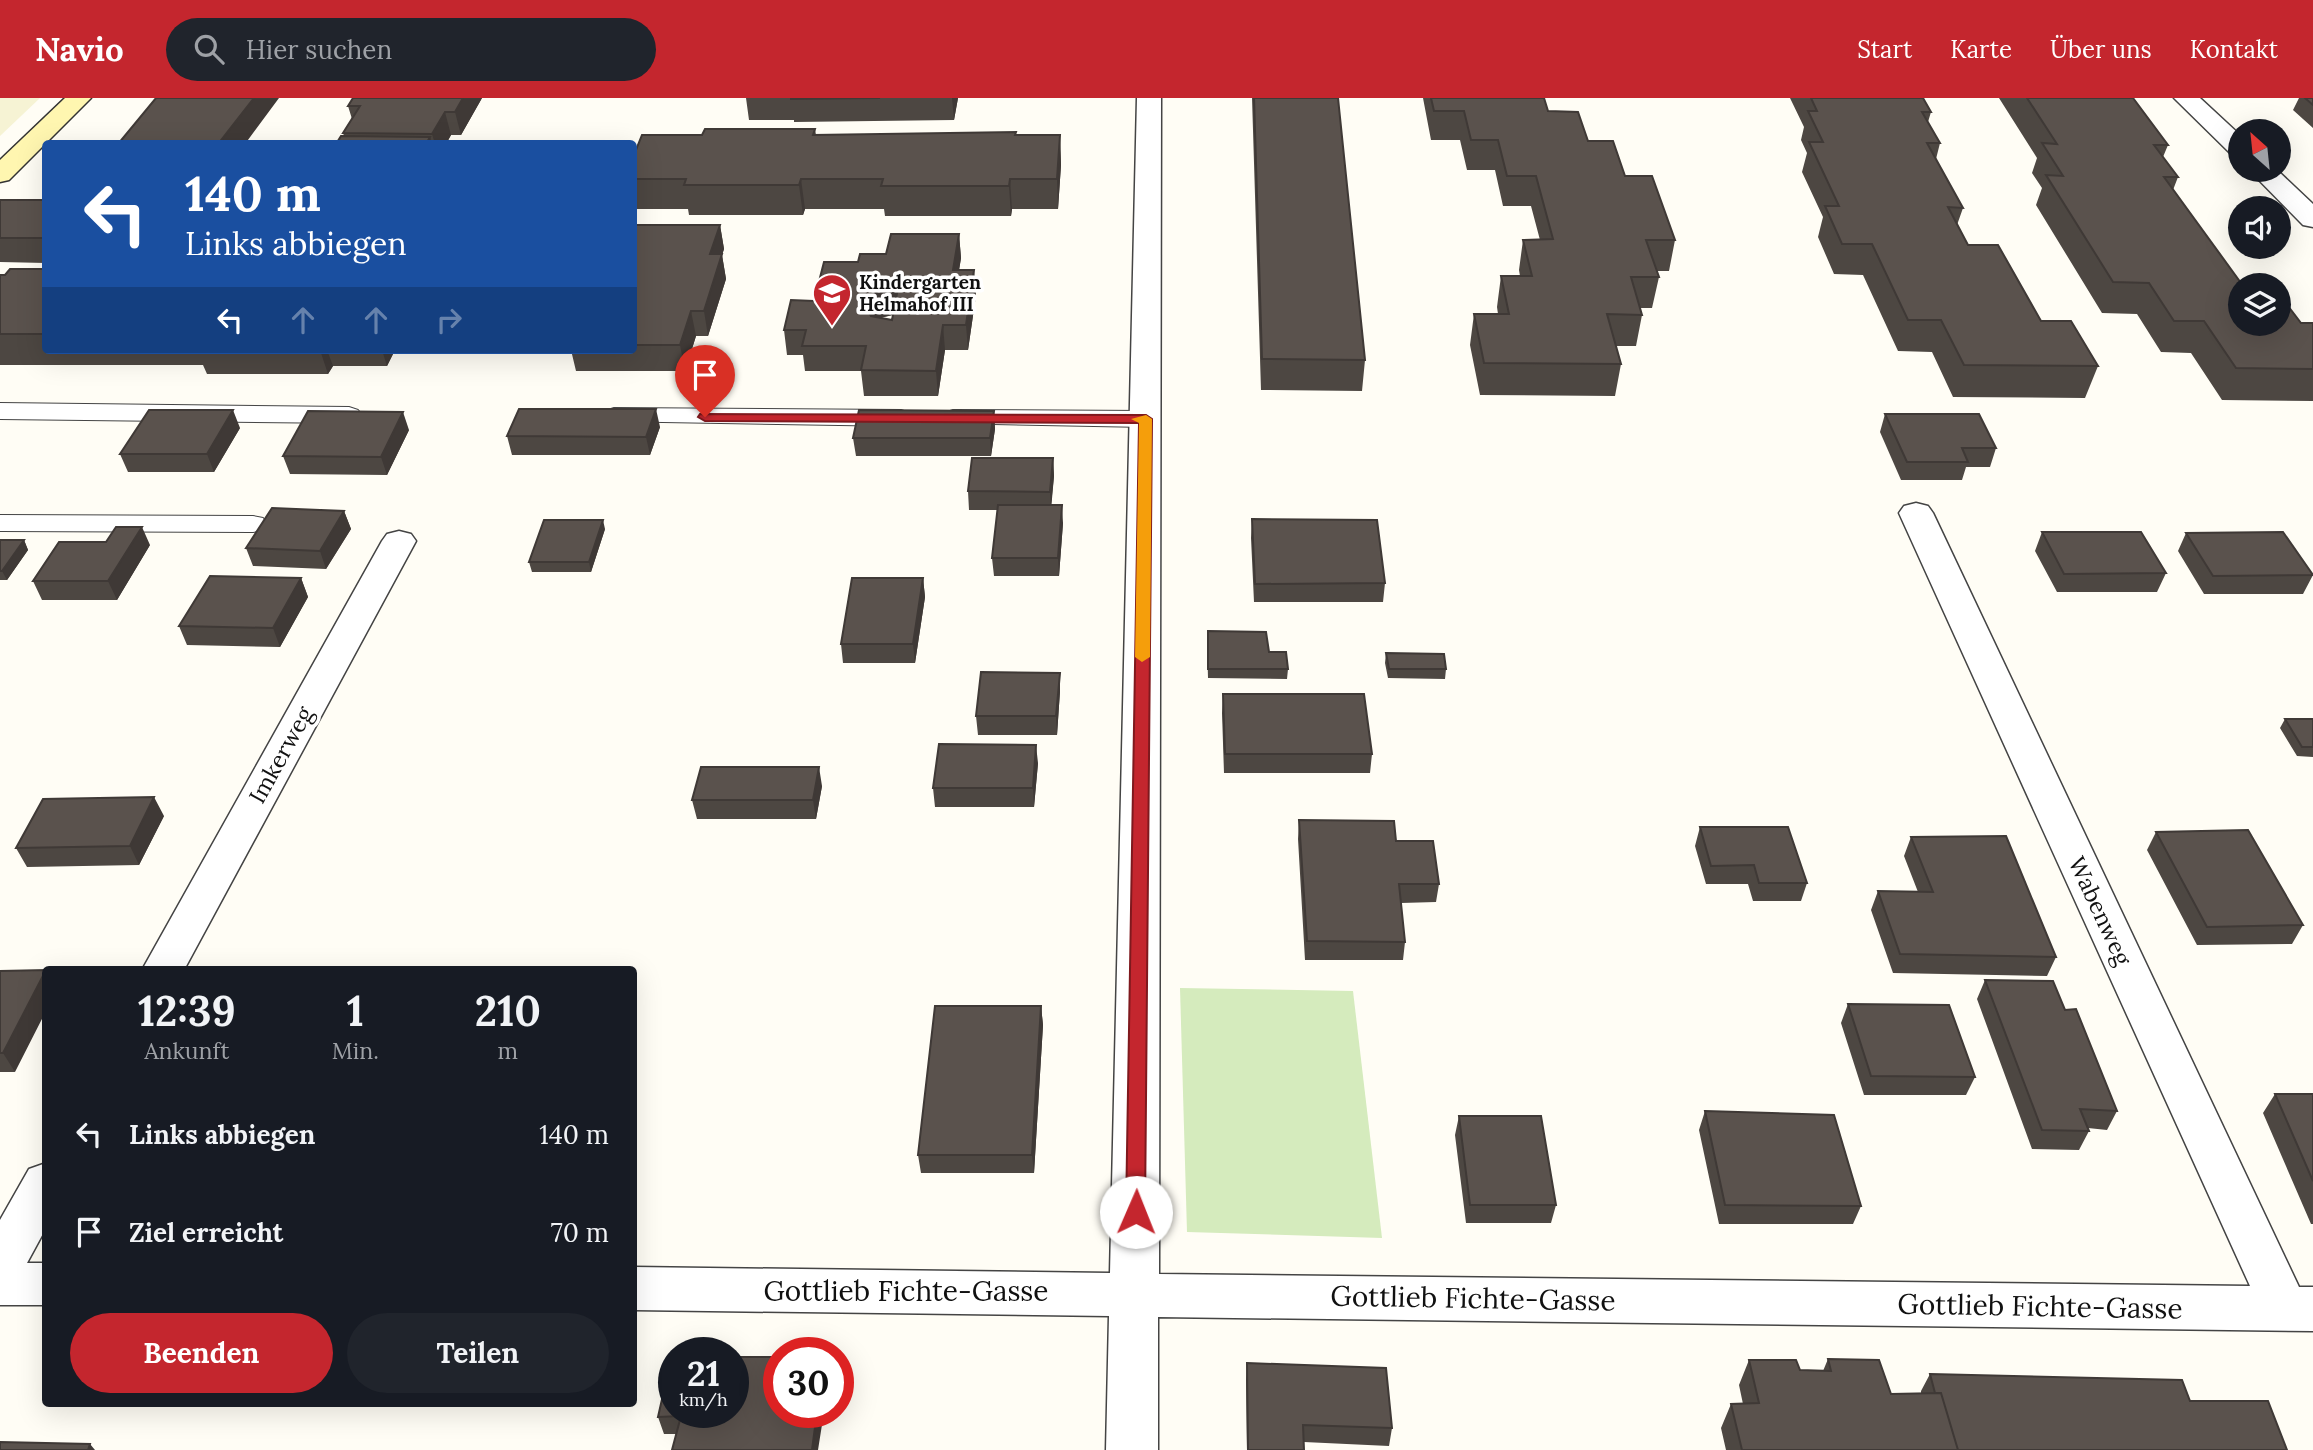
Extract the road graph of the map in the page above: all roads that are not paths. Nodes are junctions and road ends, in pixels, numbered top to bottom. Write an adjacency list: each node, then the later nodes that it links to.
1 (79, 98): 5 (main road)
2 (1149, 98): 11 (street)
3 (2186, 98): 4 (street)
4 (2228, 138)
5 (0, 174)
6 (2274, 182): 7 (street)
7 (2313, 219)
8 (0, 411): 9 (lane)
9 (361, 415)
10 (594, 416): 11 (lane)
11 (1146, 419): 22 (street)
12 (1916, 513): 23 (street, Wabenweg)
13 (0, 523): 14 (lane)
14 (253, 524)
15 (399, 541): 16 (street, Imkerweg)
16 (165, 966)
17 (42, 1190): 18 (street)
18 (0, 1265)
19 (0, 1283): 20 (street)
20 (42, 1284)
21 (637, 1289): 22 (street, Gottlieb Fichte-Gasse)
22 (1135, 1293): 23 (street, Gottlieb Fichte-Gasse); 24 (street)
23 (2299, 1309)
24 (1132, 1450)

